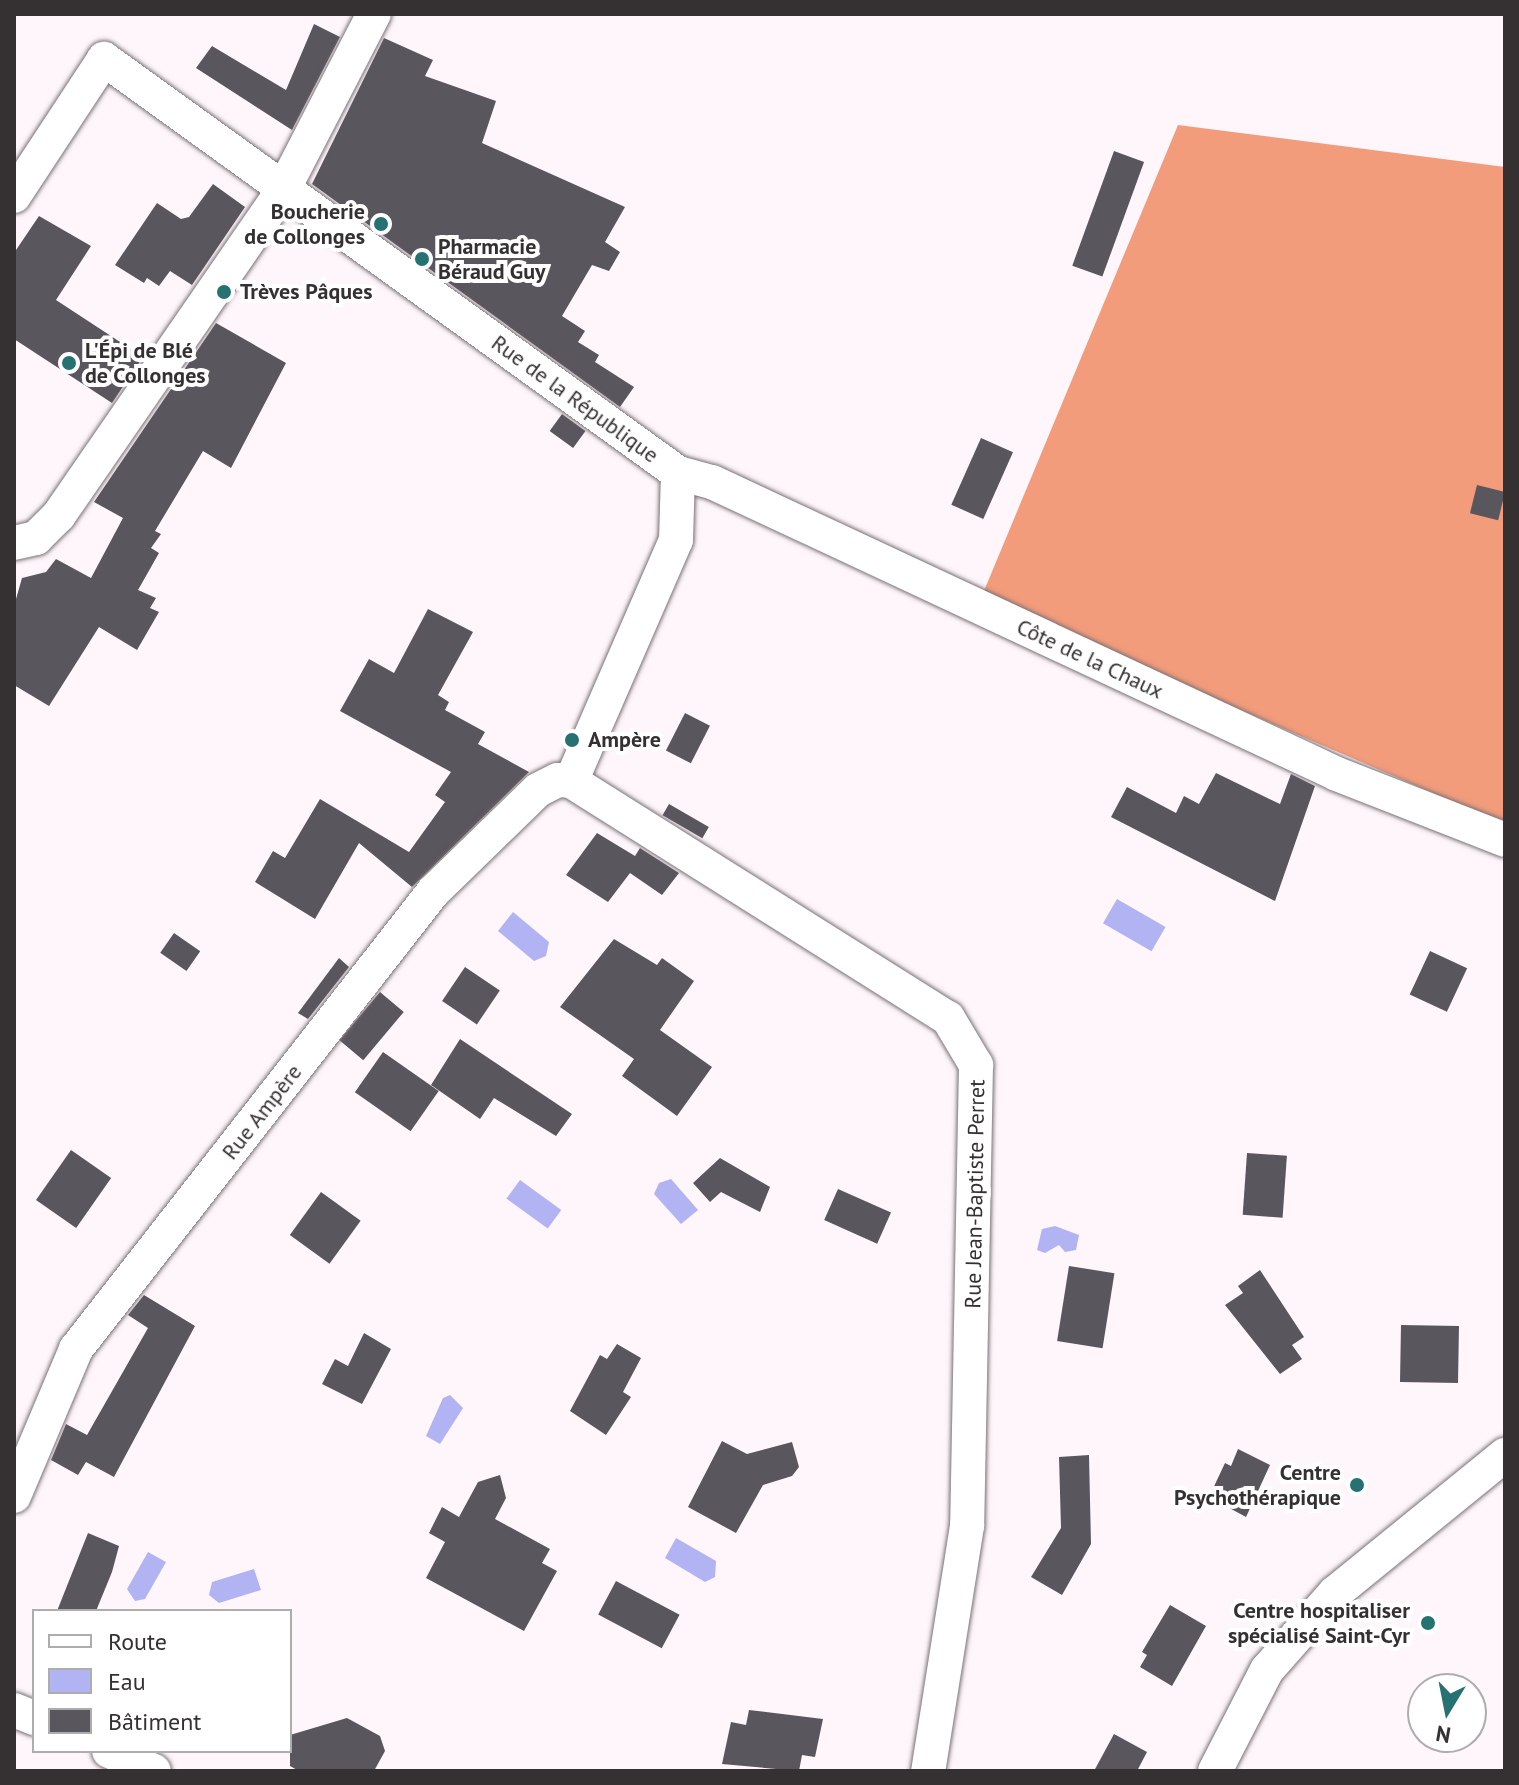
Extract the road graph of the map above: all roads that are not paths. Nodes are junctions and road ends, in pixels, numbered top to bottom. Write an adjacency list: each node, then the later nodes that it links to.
1 (374, 14): 2 (street)
2 (283, 190): 3 (street, Rue de la République); 4 (street, Rue de la République); 5 (street)
3 (14, 196)
4 (678, 473): 6 (street, Rue de la République); 7 (street, Côte de la Chaux)
5 (14, 543)
6 (571, 781): 9 (street, Rue Ampère); 11 (street, Rue Jean-Baptiste Perret)
7 (1505, 840)
8 (1505, 1455): 13 (street)
9 (14, 1496)
10 (114, 1753): 12 (street)
11 (924, 1764)
12 (154, 1771)
13 (1215, 1771)

